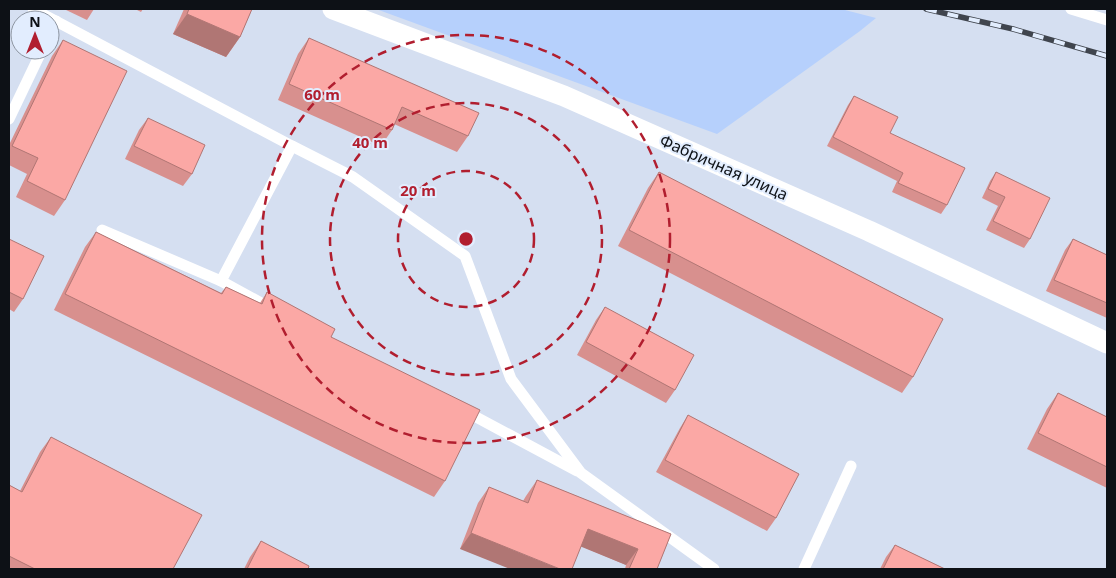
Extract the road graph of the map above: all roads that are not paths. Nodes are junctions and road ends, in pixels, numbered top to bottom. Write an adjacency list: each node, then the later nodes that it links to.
1 (333, 9): 11 (street, Фабричная улица)
2 (1071, 9): 3 (lane)
3 (1107, 20)
4 (60, 23): 7 (lane)
5 (37, 60): 6 (lane)
6 (9, 119)
7 (292, 146): 9 (lane); 14 (lane)
8 (102, 230): 9 (lane)
9 (221, 281): 10 (lane)
10 (282, 314)
11 (1107, 342)
12 (449, 403): 14 (lane)
13 (851, 466): 16 (lane)
14 (581, 473): 15 (lane)
15 (714, 569)
16 (804, 569)

